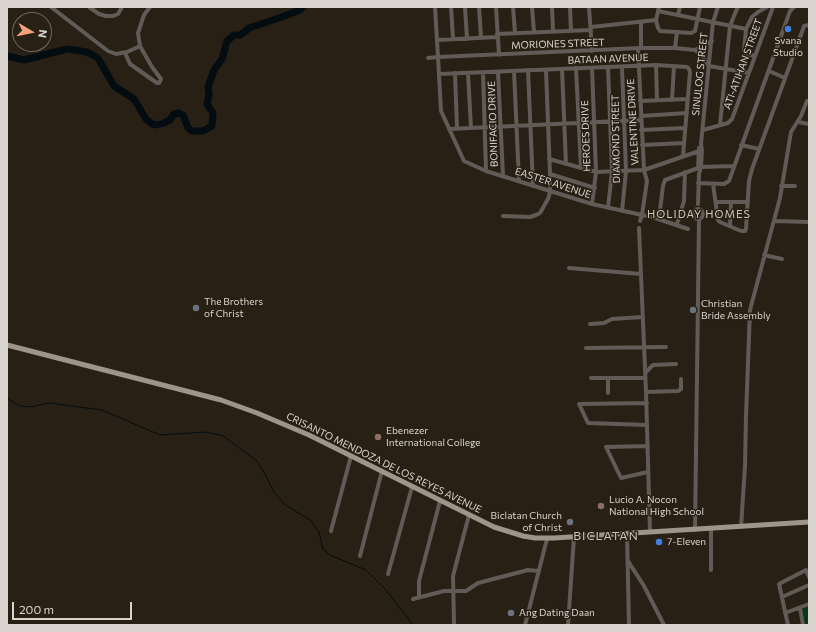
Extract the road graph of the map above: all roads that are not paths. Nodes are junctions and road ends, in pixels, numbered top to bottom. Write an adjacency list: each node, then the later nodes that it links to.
1 (51, 7): 50 (street)
2 (89, 7): 3 (street)
3 (122, 7)
4 (150, 7): 45 (street)
5 (435, 7): 42 (street)
6 (451, 7): 43 (street)
7 (465, 7): 41 (street)
8 (479, 7): 40 (street)
9 (496, 7): 39 (street)
10 (513, 7): 38 (street)
11 (532, 7): 36 (street)
12 (552, 7): 34 (street)
13 (570, 7): 35 (street)
14 (589, 7): 32 (street)
15 (680, 7): 25 (street)
16 (700, 7): 26 (street)
17 (718, 7): 29 (street, SINULOG STREET)
18 (738, 7): 31 (street)
19 (755, 7): 24 (street)
20 (767, 7): 24 (street)
21 (773, 7): 52 (street, ATI-ATIHAN STREET)
22 (794, 7): 68 (street)
23 (659, 9): 25 (street); 27 (street)
24 (758, 12): 33 (street)
25 (678, 15): 26 (street)
26 (697, 19): 29 (street); 37 (street)
27 (656, 20): 28 (street); 37 (street)
28 (641, 22): 32 (street); 46 (street, VALENTINE DRIVE)
29 (713, 22): 31 (street); 44 (street, SINULOG STREET)
30 (809, 24): 75 (street)
31 (730, 26): 33 (street); 63 (street)
32 (591, 28): 35 (street); 49 (street)
33 (746, 29): 52 (street)
34 (553, 31): 35 (street); 36 (street)
35 (571, 31)
36 (534, 32): 38 (street)
37 (677, 32): 47 (street)
38 (515, 33): 39 (street)
39 (497, 36): 40 (street); 51 (street)
40 (481, 38): 41 (street)
41 (467, 39): 43 (street)
42 (437, 40): 43 (street); 53 (street)
43 (453, 40)
44 (712, 41): 48 (street); 58 (street, SINULOG STREET)
45 (140, 46): 50 (street); 50 (street)
46 (639, 48): 47 (street, MORIONES STREET); 49 (street, MORIONES STREET); 56 (street, VALENTINE DRIVE)
47 (675, 48): 48 (street, MORIONES STREET)
48 (695, 50): 58 (street)
49 (592, 51): 51 (street, MORIONES STREET)
50 (125, 53)
51 (499, 55): 53 (street, MORIONES STREET)
52 (755, 56): 73 (street, ATI-ATIHAN STREET)
53 (438, 57): 54 (street, MORIONES STREET); 74 (street, EASTER AVENUE)
54 (428, 58)
55 (656, 65): 56 (street, BATAAN AVENUE); 57 (street, BATAAN AVENUE); 76 (street)
56 (639, 66): 60 (street, BATAAN AVENUE); 80 (street, VALENTINE DRIVE)
57 (674, 66): 77 (street); 78 (street, BATAAN AVENUE)
58 (709, 66): 63 (street); 101 (street, SINULOG STREET)
59 (608, 67): 60 (street, BATAAN AVENUE); 62 (street, BATAAN AVENUE); 84 (street)
60 (622, 67): 83 (street, DIAMOND STREET)
61 (576, 68): 62 (street, BATAAN AVENUE); 64 (street, BATAAN AVENUE); 86 (street)
62 (592, 68): 87 (street, HEROES DRIVE)
63 (726, 68): 73 (street); 92 (street)
64 (562, 69): 66 (street, BATAAN AVENUE); 89 (street)
65 (528, 70): 66 (street, BATAAN AVENUE); 67 (street, BATAAN AVENUE); 91 (street)
66 (546, 70): 88 (street)
67 (514, 71): 70 (street, BATAAN AVENUE); 94 (street)
68 (768, 71): 75 (street); 104 (street)
69 (483, 72): 70 (street, BATAAN AVENUE); 72 (street, BATAAN AVENUE); 95 (street)
70 (498, 72): 93 (street, BONIFACIO DRIVE)
71 (455, 73): 72 (street, BATAAN AVENUE); 74 (street, BATAAN AVENUE); 96 (street)
72 (468, 73): 97 (street)
73 (749, 73): 92 (street, ATI-ATIHAN STREET)
74 (439, 74): 99 (street, EASTER AVENUE)
75 (785, 78): 105 (street)
76 (657, 100): 77 (street); 80 (street)
77 (672, 100): 78 (street)
78 (688, 100): 81 (street, BATAAN AVENUE)
79 (809, 100): 85 (street)
80 (640, 101): 82 (street, VALENTINE DRIVE)
81 (687, 114): 82 (street); 98 (street, BATAAN AVENUE)
82 (641, 118): 83 (street); 100 (street, VALENTINE DRIVE)
83 (625, 121): 84 (street); 116 (street, DIAMOND STREET)
84 (610, 122): 87 (street); 115 (street)
85 (798, 122): 90 (street); 125 (street)
86 (580, 123): 87 (street); 89 (street); 112 (street)
87 (594, 123): 117 (street, HEROES DRIVE)
88 (548, 124): 89 (street); 91 (street); 108 (street)
89 (564, 124): 109 (street)
90 (809, 124)
91 (531, 125): 94 (street); 124 (street)
92 (720, 125): 101 (street, ATI-ATIHAN STREET)
93 (501, 126): 94 (street); 95 (street); 120 (street, BONIFACIO DRIVE)
94 (517, 126): 121 (street)
95 (485, 127): 97 (street); 114 (street)
96 (457, 128): 97 (street); 99 (street)
97 (471, 128)
98 (685, 128): 100 (street); 102 (street, BATAAN AVENUE)
99 (449, 129): 114 (street, EASTER AVENUE)
100 (641, 130): 103 (street, VALENTINE DRIVE)
101 (702, 130): 106 (street, SINULOG STREET)
102 (684, 142): 103 (street); 107 (street, BATAAN AVENUE)
103 (642, 145): 113 (street, VALENTINE DRIVE)
104 (741, 145): 105 (street); 110 (street)
105 (759, 149): 131 (street)
106 (700, 150): 107 (street); 111 (street)
107 (683, 156): 113 (street)
108 (549, 159): 109 (street); 119 (street)
109 (566, 164): 112 (street)
110 (734, 166): 111 (street); 123 (street)
111 (699, 167): 118 (street); 122 (street)
112 (581, 168): 117 (street)
113 (644, 170): 116 (street); 135 (street)
114 (486, 171): 120 (street, EASTER AVENUE)
115 (612, 171): 116 (street); 117 (street); 133 (street)
116 (626, 171): 134 (street, DIAMOND STREET)
117 (596, 172): 127 (street, HEROES DRIVE)
118 (685, 172): 137 (street); 141 (street)
119 (550, 174): 127 (street); 128 (street)
120 (503, 176): 121 (street, EASTER AVENUE)
121 (519, 181): 124 (street, EASTER AVENUE)
122 (698, 183): 123 (street); 175 (street)
123 (713, 184): 129 (street)
124 (533, 186): 128 (street, EASTER AVENUE)
125 (781, 186): 126 (street); 139 (street)
126 (794, 186)
127 (595, 188): 132 (street, HEROES DRIVE)
128 (550, 192): 132 (street, EASTER AVENUE); 136 (street)
129 (716, 202): 130 (street); 142 (street)
130 (731, 202): 131 (street); 142 (street)
131 (748, 202): 142 (street)
132 (592, 204): 133 (street, EASTER AVENUE)
133 (608, 208): 134 (street, EASTER AVENUE)
134 (622, 211): 135 (street, EASTER AVENUE)
135 (642, 215): 137 (street, EASTER AVENUE); 138 (street)
136 (503, 216)
137 (658, 218): 141 (street, EASTER AVENUE)
138 (640, 220)
139 (774, 221): 140 (street); 145 (street)
140 (809, 222)
141 (677, 224): 144 (street, EASTER AVENUE)
142 (730, 226)
143 (639, 228): 148 (street)
144 (688, 228)
145 (764, 255): 146 (street); 173 (street)
146 (782, 259)
147 (569, 268): 148 (street)
148 (641, 274): 149 (street)
149 (643, 317): 150 (street); 152 (street)
150 (590, 324)
151 (7, 345): 166 (main road, CRISANTO MENDOZA DE LOS REYES AVENUE)
152 (644, 346): 153 (street); 154 (street); 156 (street)
153 (666, 347)
154 (586, 348)
155 (676, 364): 156 (street)
156 (645, 373): 159 (street)
157 (591, 378): 158 (street)
158 (608, 378): 159 (street); 162 (street)
159 (645, 378): 161 (street)
160 (681, 379): 161 (street)
161 (646, 392): 163 (street)
162 (608, 393)
163 (646, 404): 164 (street); 164 (street)
164 (647, 425): 165 (street)
165 (648, 446): 168 (street); 168 (street)
166 (351, 456): 167 (main road, CRISANTO MENDOZA DE LOS REYES AVENUE); 176 (street)
167 (382, 471): 169 (main road, CRISANTO MENDOZA DE LOS REYES AVENUE); 181 (street)
168 (648, 472): 177 (street)
169 (412, 487): 170 (main road, CRISANTO MENDOZA DE LOS REYES AVENUE); 185 (street)
170 (440, 501): 171 (main road, CRISANTO MENDOZA DE LOS REYES AVENUE); 189 (street)
171 (470, 515): 180 (main road, CRISANTO MENDOZA DE LOS REYES AVENUE); 188 (street)
172 (809, 522): 173 (main road, CRISANTO MENDOZA DE LOS REYES AVENUE)
173 (741, 527): 174 (main road, CRISANTO MENDOZA DE LOS REYES AVENUE)
174 (711, 529): 175 (main road, CRISANTO MENDOZA DE LOS REYES AVENUE); 183 (street)
175 (695, 530): 177 (main road, CRISANTO MENDOZA DE LOS REYES AVENUE)
176 (331, 531)
177 (650, 532): 178 (main road, CRISANTO MENDOZA DE LOS REYES AVENUE)
178 (627, 534): 179 (main road, CRISANTO MENDOZA DE LOS REYES AVENUE); 182 (street)
179 (574, 537): 180 (main road, CRISANTO MENDOZA DE LOS REYES AVENUE); 197 (street)
180 (546, 539): 184 (street)
181 (360, 556)
182 (628, 561): 198 (street); 199 (street)
183 (711, 570)
184 (539, 571): 188 (street); 196 (street)
185 (388, 574)
186 (809, 577): 190 (street)
187 (809, 585): 190 (street)
188 (454, 591): 189 (street); 195 (street)
189 (419, 597): 191 (street)
190 (782, 597): 194 (street)
191 (413, 599)
192 (809, 604): 193 (street)
193 (800, 608): 194 (street); 201 (street)
194 (785, 613): 200 (street)
195 (454, 625)
196 (525, 625)
197 (568, 625)
198 (629, 625)
199 (664, 625)
200 (788, 625)
201 (804, 625)

